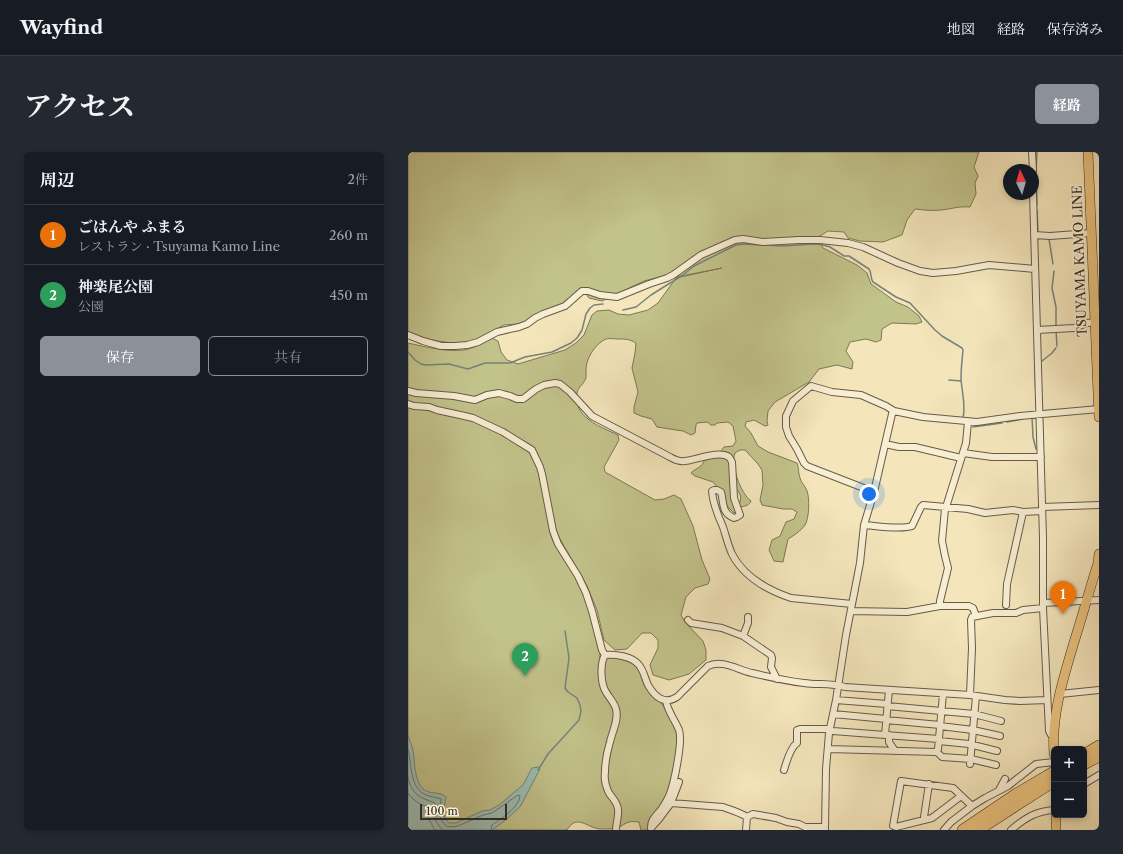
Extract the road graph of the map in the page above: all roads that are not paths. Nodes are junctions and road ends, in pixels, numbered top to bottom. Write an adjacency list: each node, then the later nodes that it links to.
1 (1032, 152): 3 (street)
2 (1088, 152): 5 (main road, TSUYAMA KAMO LINE)
3 (1032, 164)
4 (1033, 200): 6 (street)
5 (1091, 233): 6 (street); 8 (main road, TSUYAMA KAMO LINE)
6 (1034, 235): 7 (street)
7 (1035, 269): 9 (street); 10 (street)
8 (1097, 322): 9 (street); 13 (main road, TSUYAMA KAMO LINE)
9 (1037, 330): 15 (street)
10 (408, 336)
11 (408, 391): 30 (street)
12 (408, 404): 39 (street)
13 (1099, 409): 15 (street); 16 (main road, TSUYAMA KAMO LINE)
14 (894, 411): 17 (street); 18 (street); 21 (street)
15 (1039, 414): 17 (street); 20 (street)
16 (1099, 417)
17 (968, 422): 19 (street)
18 (885, 444): 19 (street); 21 (street)
19 (962, 456): 20 (street); 23 (street)
20 (1041, 457): 24 (street)
21 (874, 492): 26 (street)
22 (1099, 505): 24 (street)
23 (946, 506): 25 (street); 26 (street); 32 (street)
24 (1042, 509): 25 (street); 33 (street)
25 (1023, 512): 31 (street)
26 (864, 525): 30 (street)
27 (1099, 554): 29 (main road)
28 (1099, 600): 29 (street)
29 (1087, 601): 33 (street); 45 (main road)
30 (852, 604): 34 (street)
31 (1006, 605)
32 (940, 606): 34 (street); 35 (street)
33 (1043, 606): 35 (street); 48 (street)
34 (851, 612): 41 (street)
35 (976, 616): 46 (street)
36 (748, 617): 38 (street)
37 (688, 620): 38 (street)
38 (743, 636): 40 (street)
39 (605, 655): 49 (street); 95 (street)
40 (777, 678): 41 (street); 49 (street)
41 (839, 685): 42 (street); 47 (street)
42 (889, 690): 44 (street); 50 (street)
43 (1099, 690): 45 (street)
44 (943, 694): 46 (street); 51 (street)
45 (1060, 694): 61 (main road)
46 (973, 696): 48 (street); 53 (street)
47 (836, 700): 50 (street); 52 (street)
48 (1047, 700): 61 (street)
49 (666, 701): 94 (street)
50 (887, 705): 51 (street); 54 (street)
51 (941, 710): 53 (street); 56 (street)
52 (833, 714): 54 (street); 57 (street)
53 (974, 714): 55 (street); 58 (street)
54 (886, 719): 56 (street); 59 (street)
55 (1001, 721)
56 (940, 726): 58 (street); 62 (street)
57 (829, 729): 59 (street); 66 (street); 76 (street)
58 (973, 730): 60 (street); 63 (street)
59 (887, 735): 62 (street); 67 (street)
60 (1000, 736)
61 (1054, 736): 64 (main road)
62 (939, 740): 63 (street); 69 (street)
63 (972, 744): 68 (street); 72 (street)
64 (1054, 746)
65 (1099, 746): 70 (highway)
66 (828, 748): 67 (street); 93 (street)
67 (895, 750): 69 (street)
68 (997, 750)
69 (937, 752): 72 (street)
70 (1087, 753)
71 (1099, 756): 74 (highway)
72 (970, 761): 75 (street)
73 (1051, 762): 85 (street)
74 (1087, 762)
75 (996, 765)
76 (784, 770)
77 (1051, 775): 83 (highway)
78 (1099, 775): 82 (street)
79 (1005, 779): 85 (street)
80 (679, 782): 87 (street)
81 (1051, 782): 83 (highway)
82 (1087, 782)
83 (1043, 783): 98 (highway); 99 (highway)
84 (928, 784): 86 (street); 92 (street); 92 (street)
85 (999, 790): 88 (street)
86 (961, 796): 88 (street); 92 (street)
87 (671, 803): 90 (street); 94 (street)
88 (972, 806): 97 (street)
89 (1051, 810): 100 (street)
90 (747, 818): 93 (street); 96 (street)
91 (1056, 818): 101 (main road)
92 (924, 820)
93 (825, 828)
94 (650, 829)
95 (616, 830)
96 (746, 830)
97 (944, 830)
98 (963, 830)
99 (978, 830)
100 (1011, 830)
101 (1056, 830)

